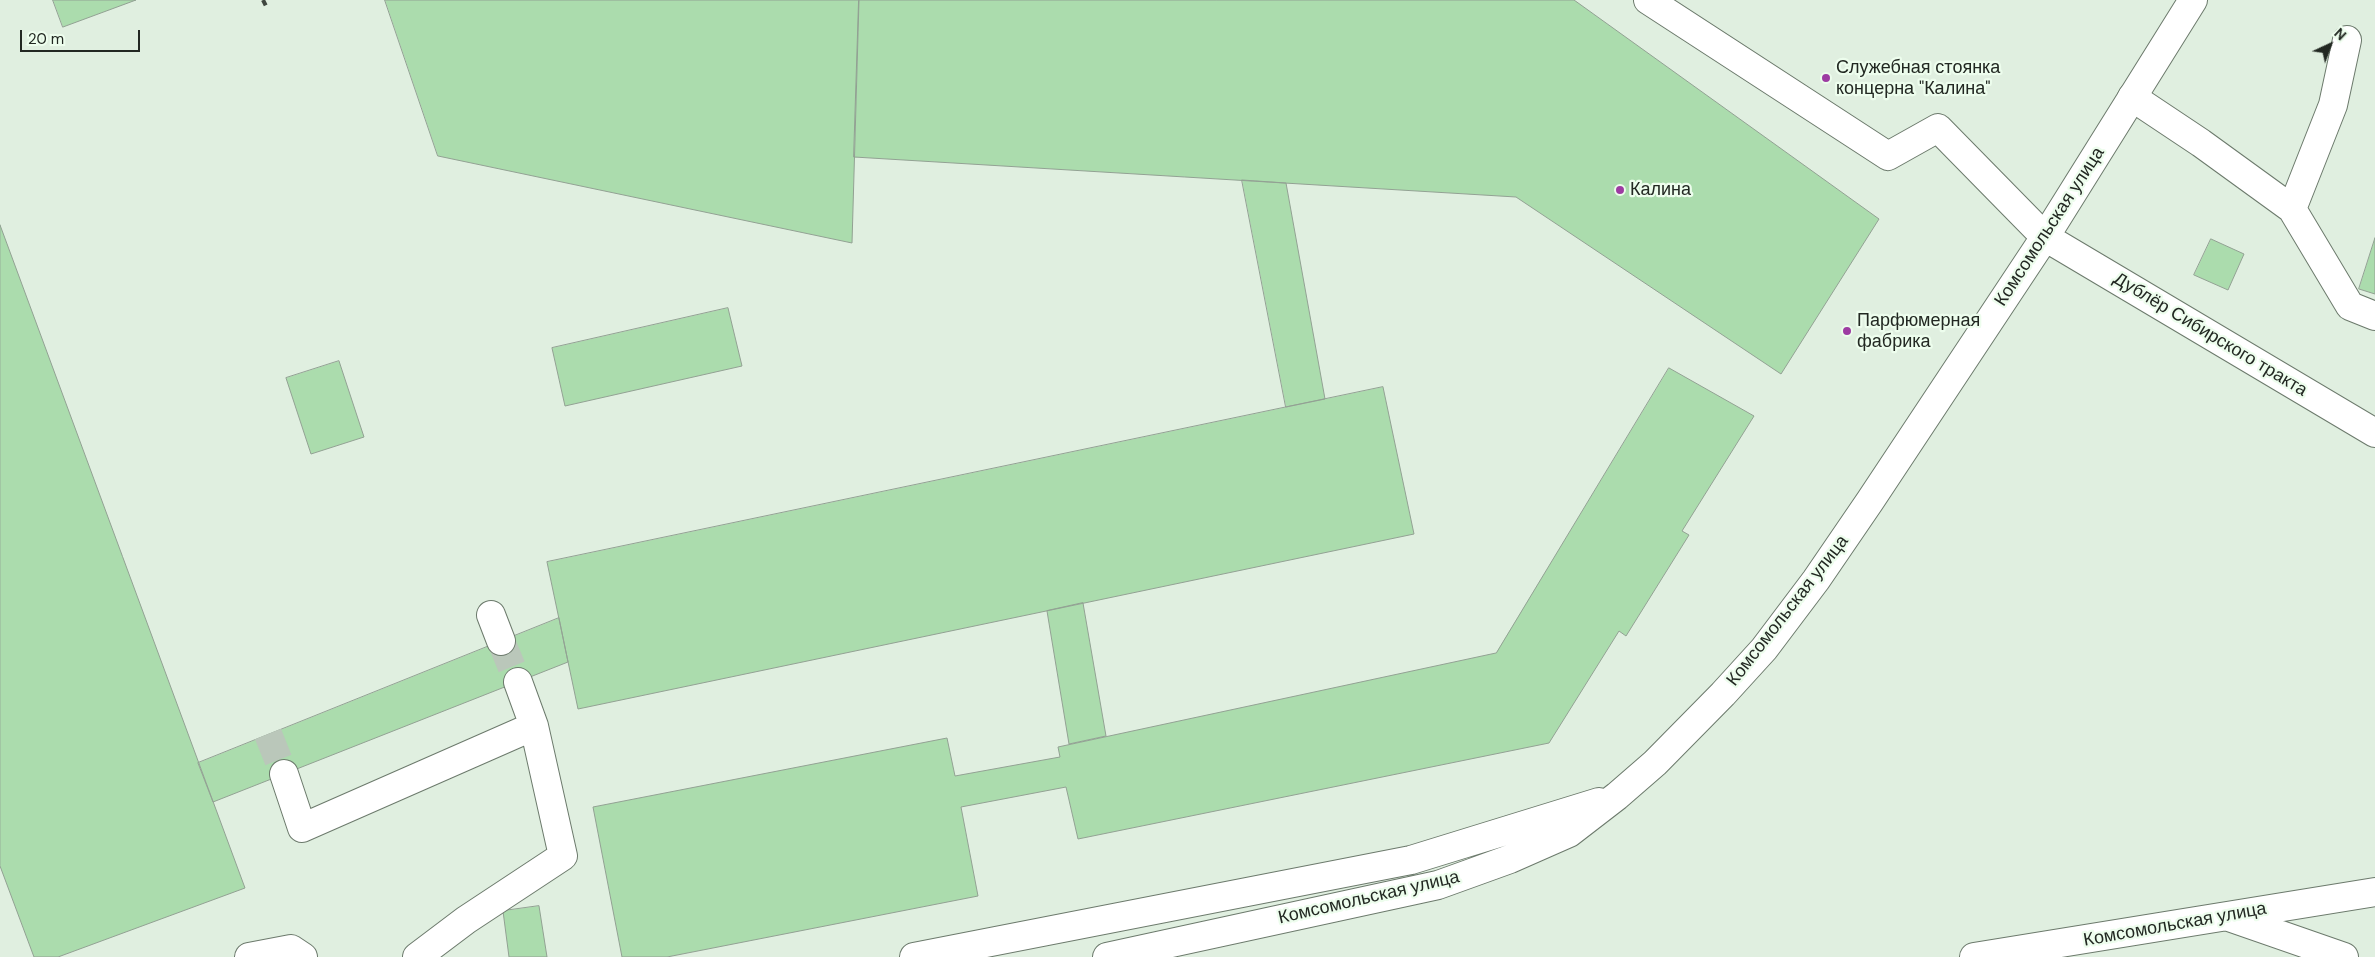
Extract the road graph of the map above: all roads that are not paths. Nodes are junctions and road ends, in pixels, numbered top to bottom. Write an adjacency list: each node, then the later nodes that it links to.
1 (1648, 0): 6 (main road, Дублёр Сибирского тракта)
2 (2193, 0): 4 (main road, Комсомольская улица)
3 (2346, 40): 5 (main road)
4 (2132, 97): 5 (main road); 6 (main road, Комсомольская улица)
5 (2292, 209): 7 (main road)
6 (2045, 237): 8 (main road, Дублёр Сибирского тракта); 14 (main road, Комсомольская улица)
7 (2375, 316)
8 (2375, 433)
9 (492, 615): 10 (main road)
10 (501, 641)
11 (518, 682): 12 (main road)
12 (534, 726): 13 (main road); 19 (main road)
13 (284, 774)
14 (1617, 796): 20 (main road); 21 (main road, Комсомольская улица)
15 (2375, 892): 16 (main road, Комсомольская улица)
16 (2225, 916): 22 (main road, Комсомольская улица); 23 (main road)
17 (249, 957): 18 (main road)
18 (303, 957)
19 (417, 957)
20 (914, 957)
21 (1107, 957)
22 (1974, 957)
23 (2344, 957)

